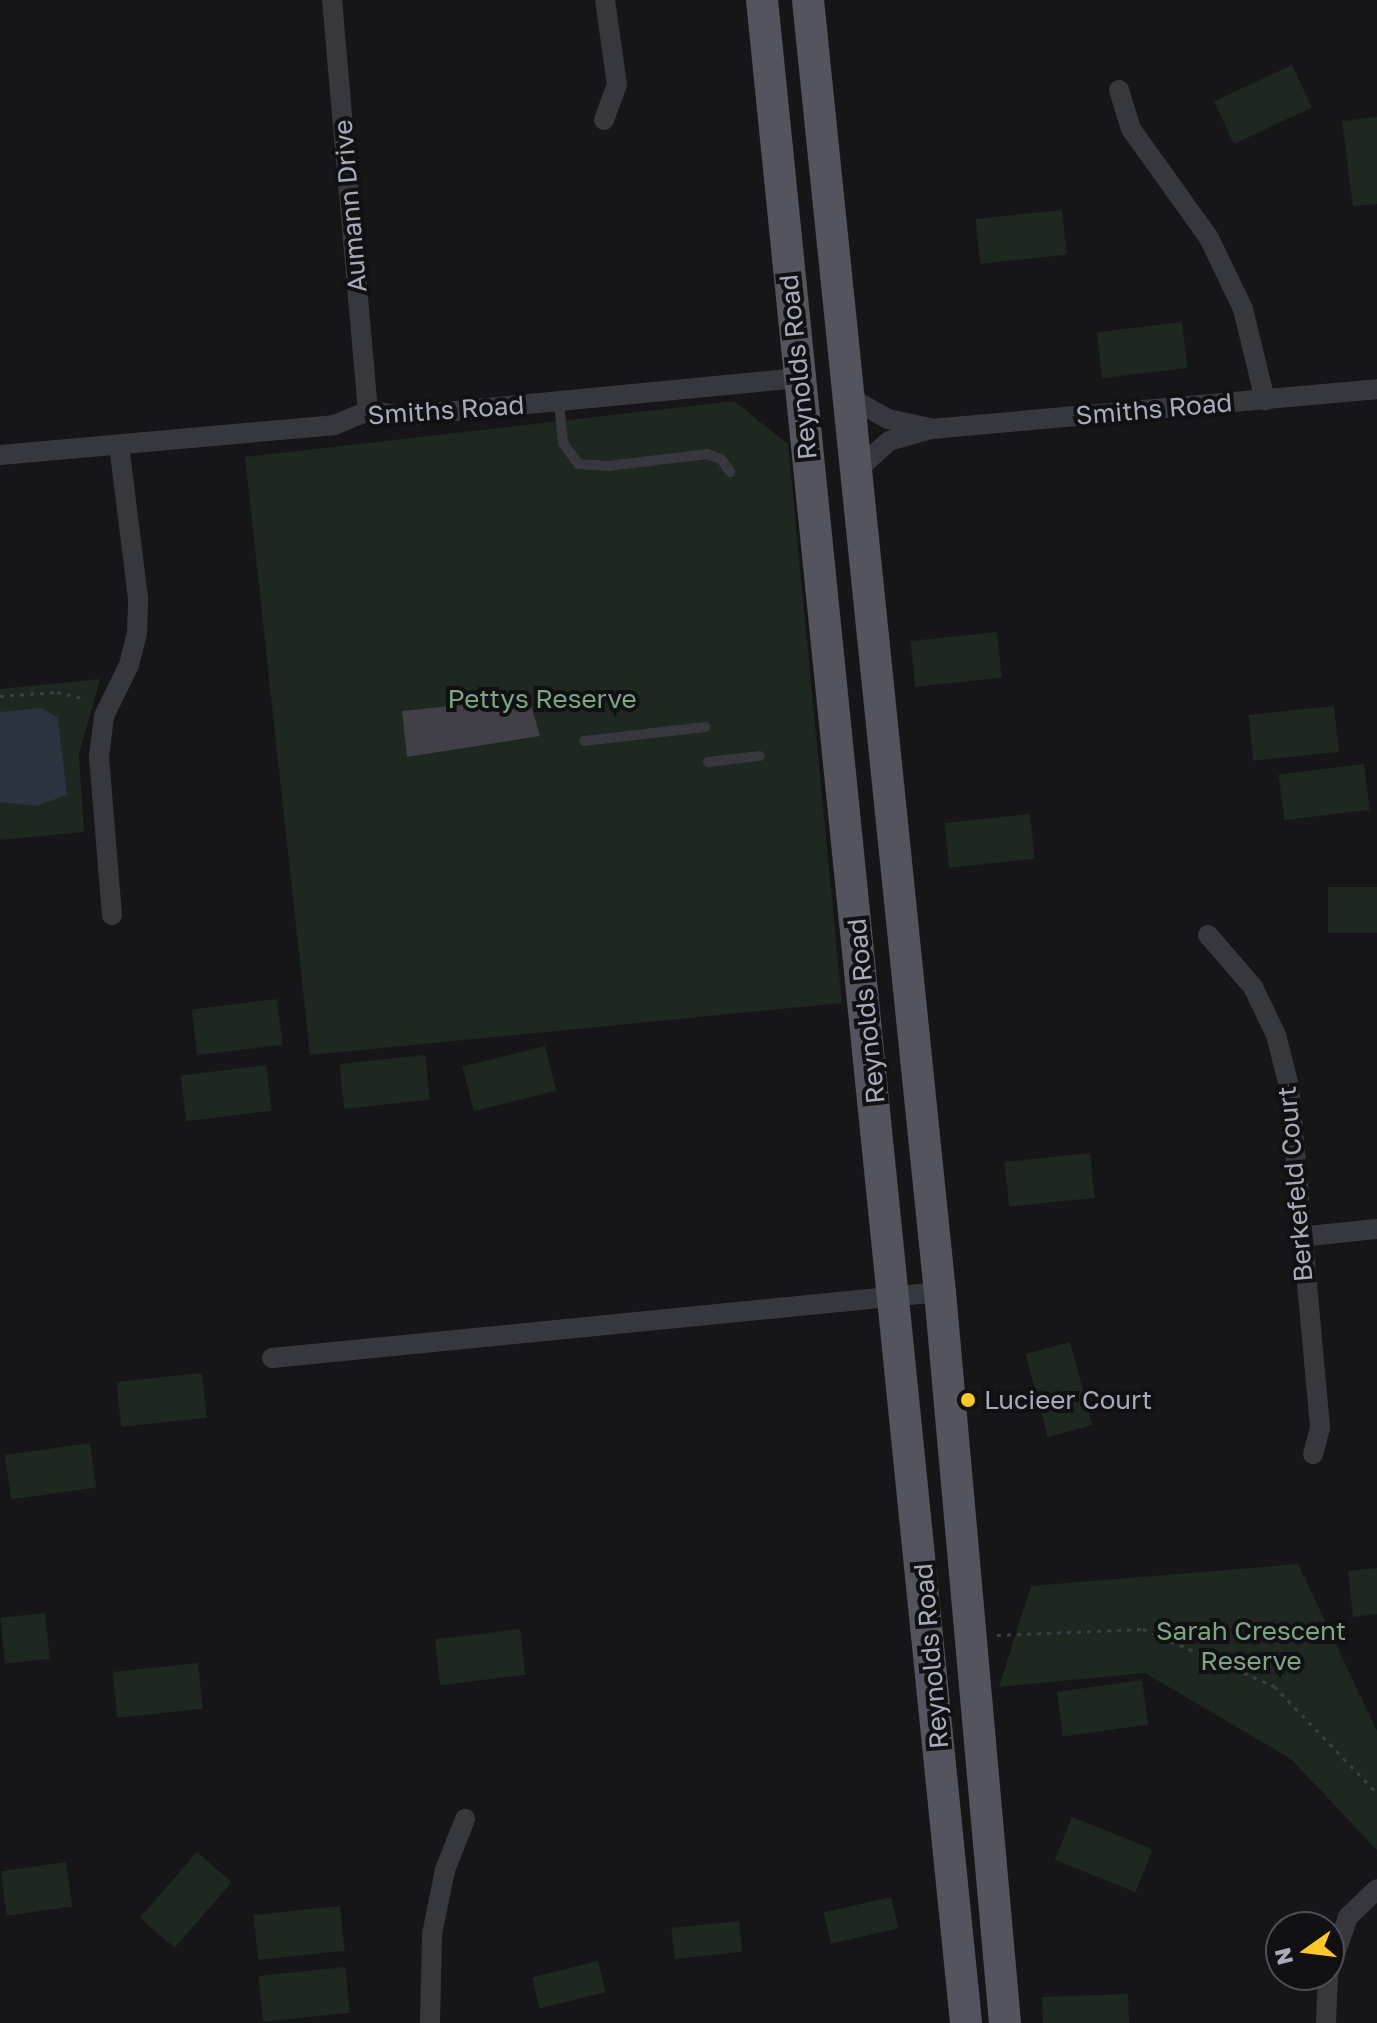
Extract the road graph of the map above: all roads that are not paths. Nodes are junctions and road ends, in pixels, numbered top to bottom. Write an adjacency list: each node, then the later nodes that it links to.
1 (332, 0): 12 (street, Aumann Drive)
2 (605, 0): 6 (street)
3 (762, 0): 7 (main road, Reynolds Road)
4 (808, 0): 8 (main road, Reynolds Road)
5 (1119, 90): 10 (street)
6 (604, 120)
7 (798, 378): 8 (main road); 11 (street, Smiths Road); 27 (main road, Reynolds Road)
8 (844, 384): 13 (street, Smiths Road); 17 (main road, Reynolds Road)
9 (1377, 389): 10 (street, Smiths Road)
10 (1265, 400): 13 (street, Smiths Road)
11 (559, 403): 12 (street, Smiths Road); 16 (lane)
12 (368, 411): 14 (street, Smiths Road)
13 (931, 429): 17 (street, Smiths Road)
14 (119, 446): 15 (street, Smiths Road); 22 (street)
15 (0, 455)
16 (730, 472)
17 (853, 474): 26 (main road, Reynolds Road)
18 (705, 727): 19 (lane)
19 (584, 741)
20 (760, 756): 21 (lane)
21 (708, 762)
22 (112, 915)
23 (1208, 935): 25 (street, Berkefeld Court)
24 (1377, 1229): 25 (street)
25 (1299, 1237): 29 (street, Berkefeld Court)
26 (940, 1292): 27 (street); 36 (main road, Reynolds Road)
27 (896, 1298): 28 (street); 35 (main road, Reynolds Road)
28 (272, 1358)
29 (1313, 1454)
30 (465, 1819): 34 (street)
31 (1377, 1889): 32 (street)
32 (1345, 1925)
33 (1327, 1991): 37 (street)
34 (430, 2023)
35 (966, 2023)
36 (1005, 2023)
37 (1326, 2023)

